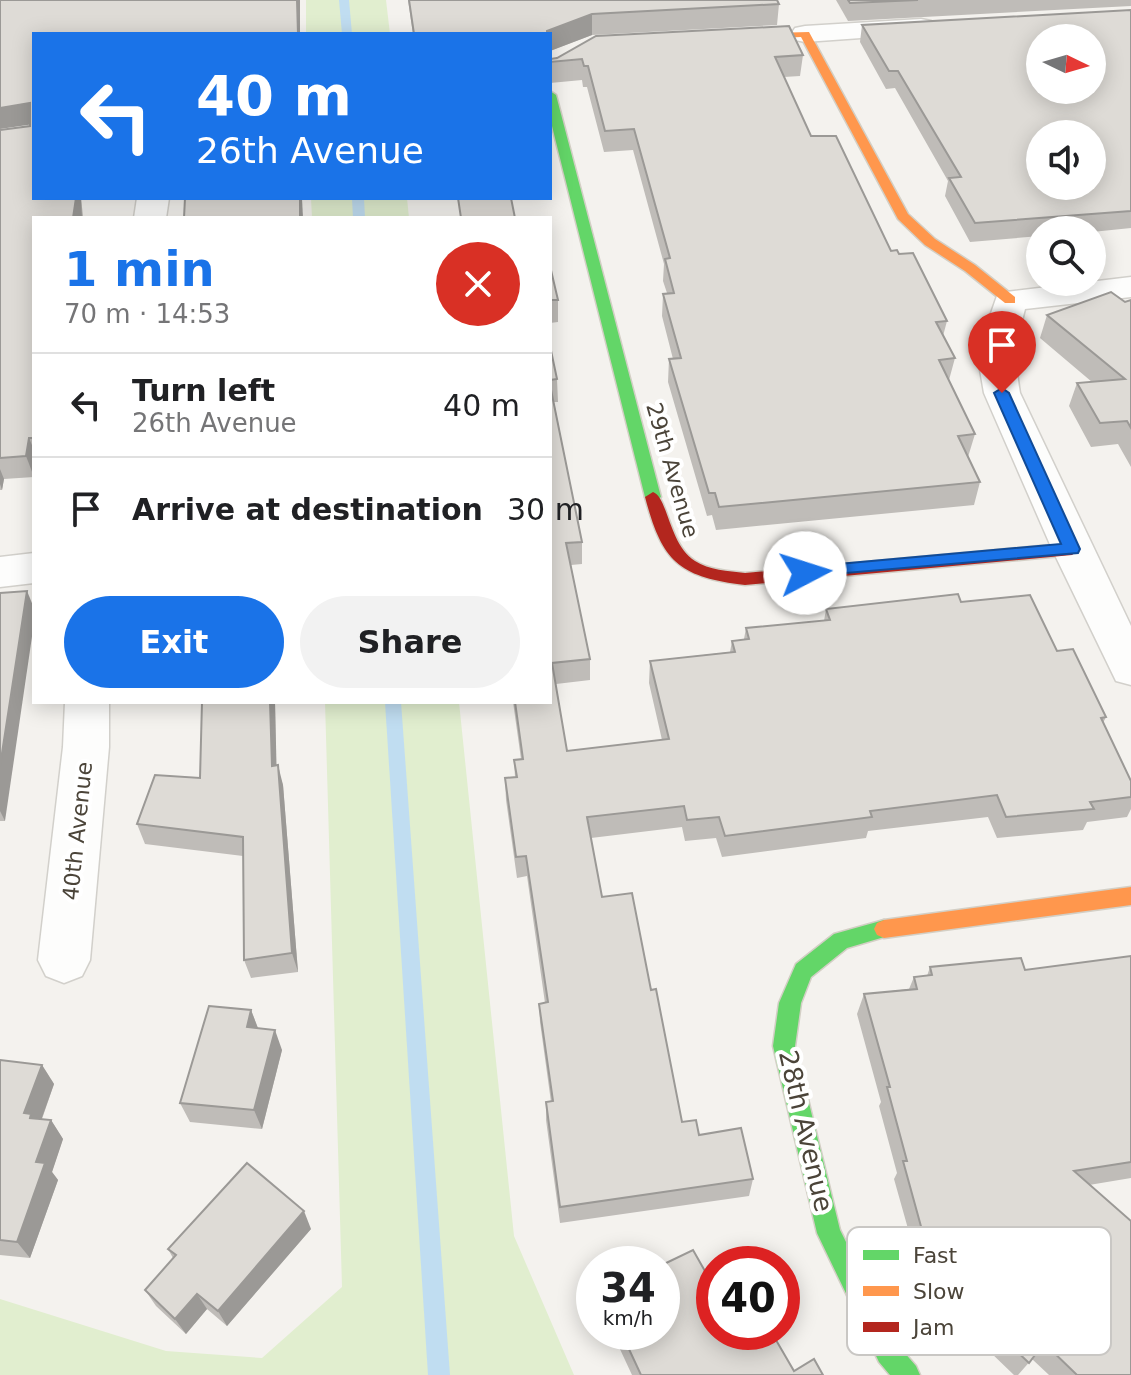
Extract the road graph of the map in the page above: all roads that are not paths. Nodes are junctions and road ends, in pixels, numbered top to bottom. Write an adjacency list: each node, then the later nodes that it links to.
1 (943, 25): 2 (street)
2 (805, 34): 3 (street); 6 (street)
3 (713, 39)
4 (552, 103): 7 (street, 29th Avenue)
5 (1131, 287): 6 (street)
6 (1010, 300): 7 (street)
7 (1072, 549): 10 (street)
8 (32, 568): 9 (street)
9 (0, 572)
10 (1131, 669)
11 (87, 704): 13 (street, 40th Avenue)
12 (1131, 896): 14 (street, 28th Avenue)
13 (64, 960)
14 (847, 1273)
15 (890, 1355): 16 (street, 28th Avenue)
16 (907, 1375)

